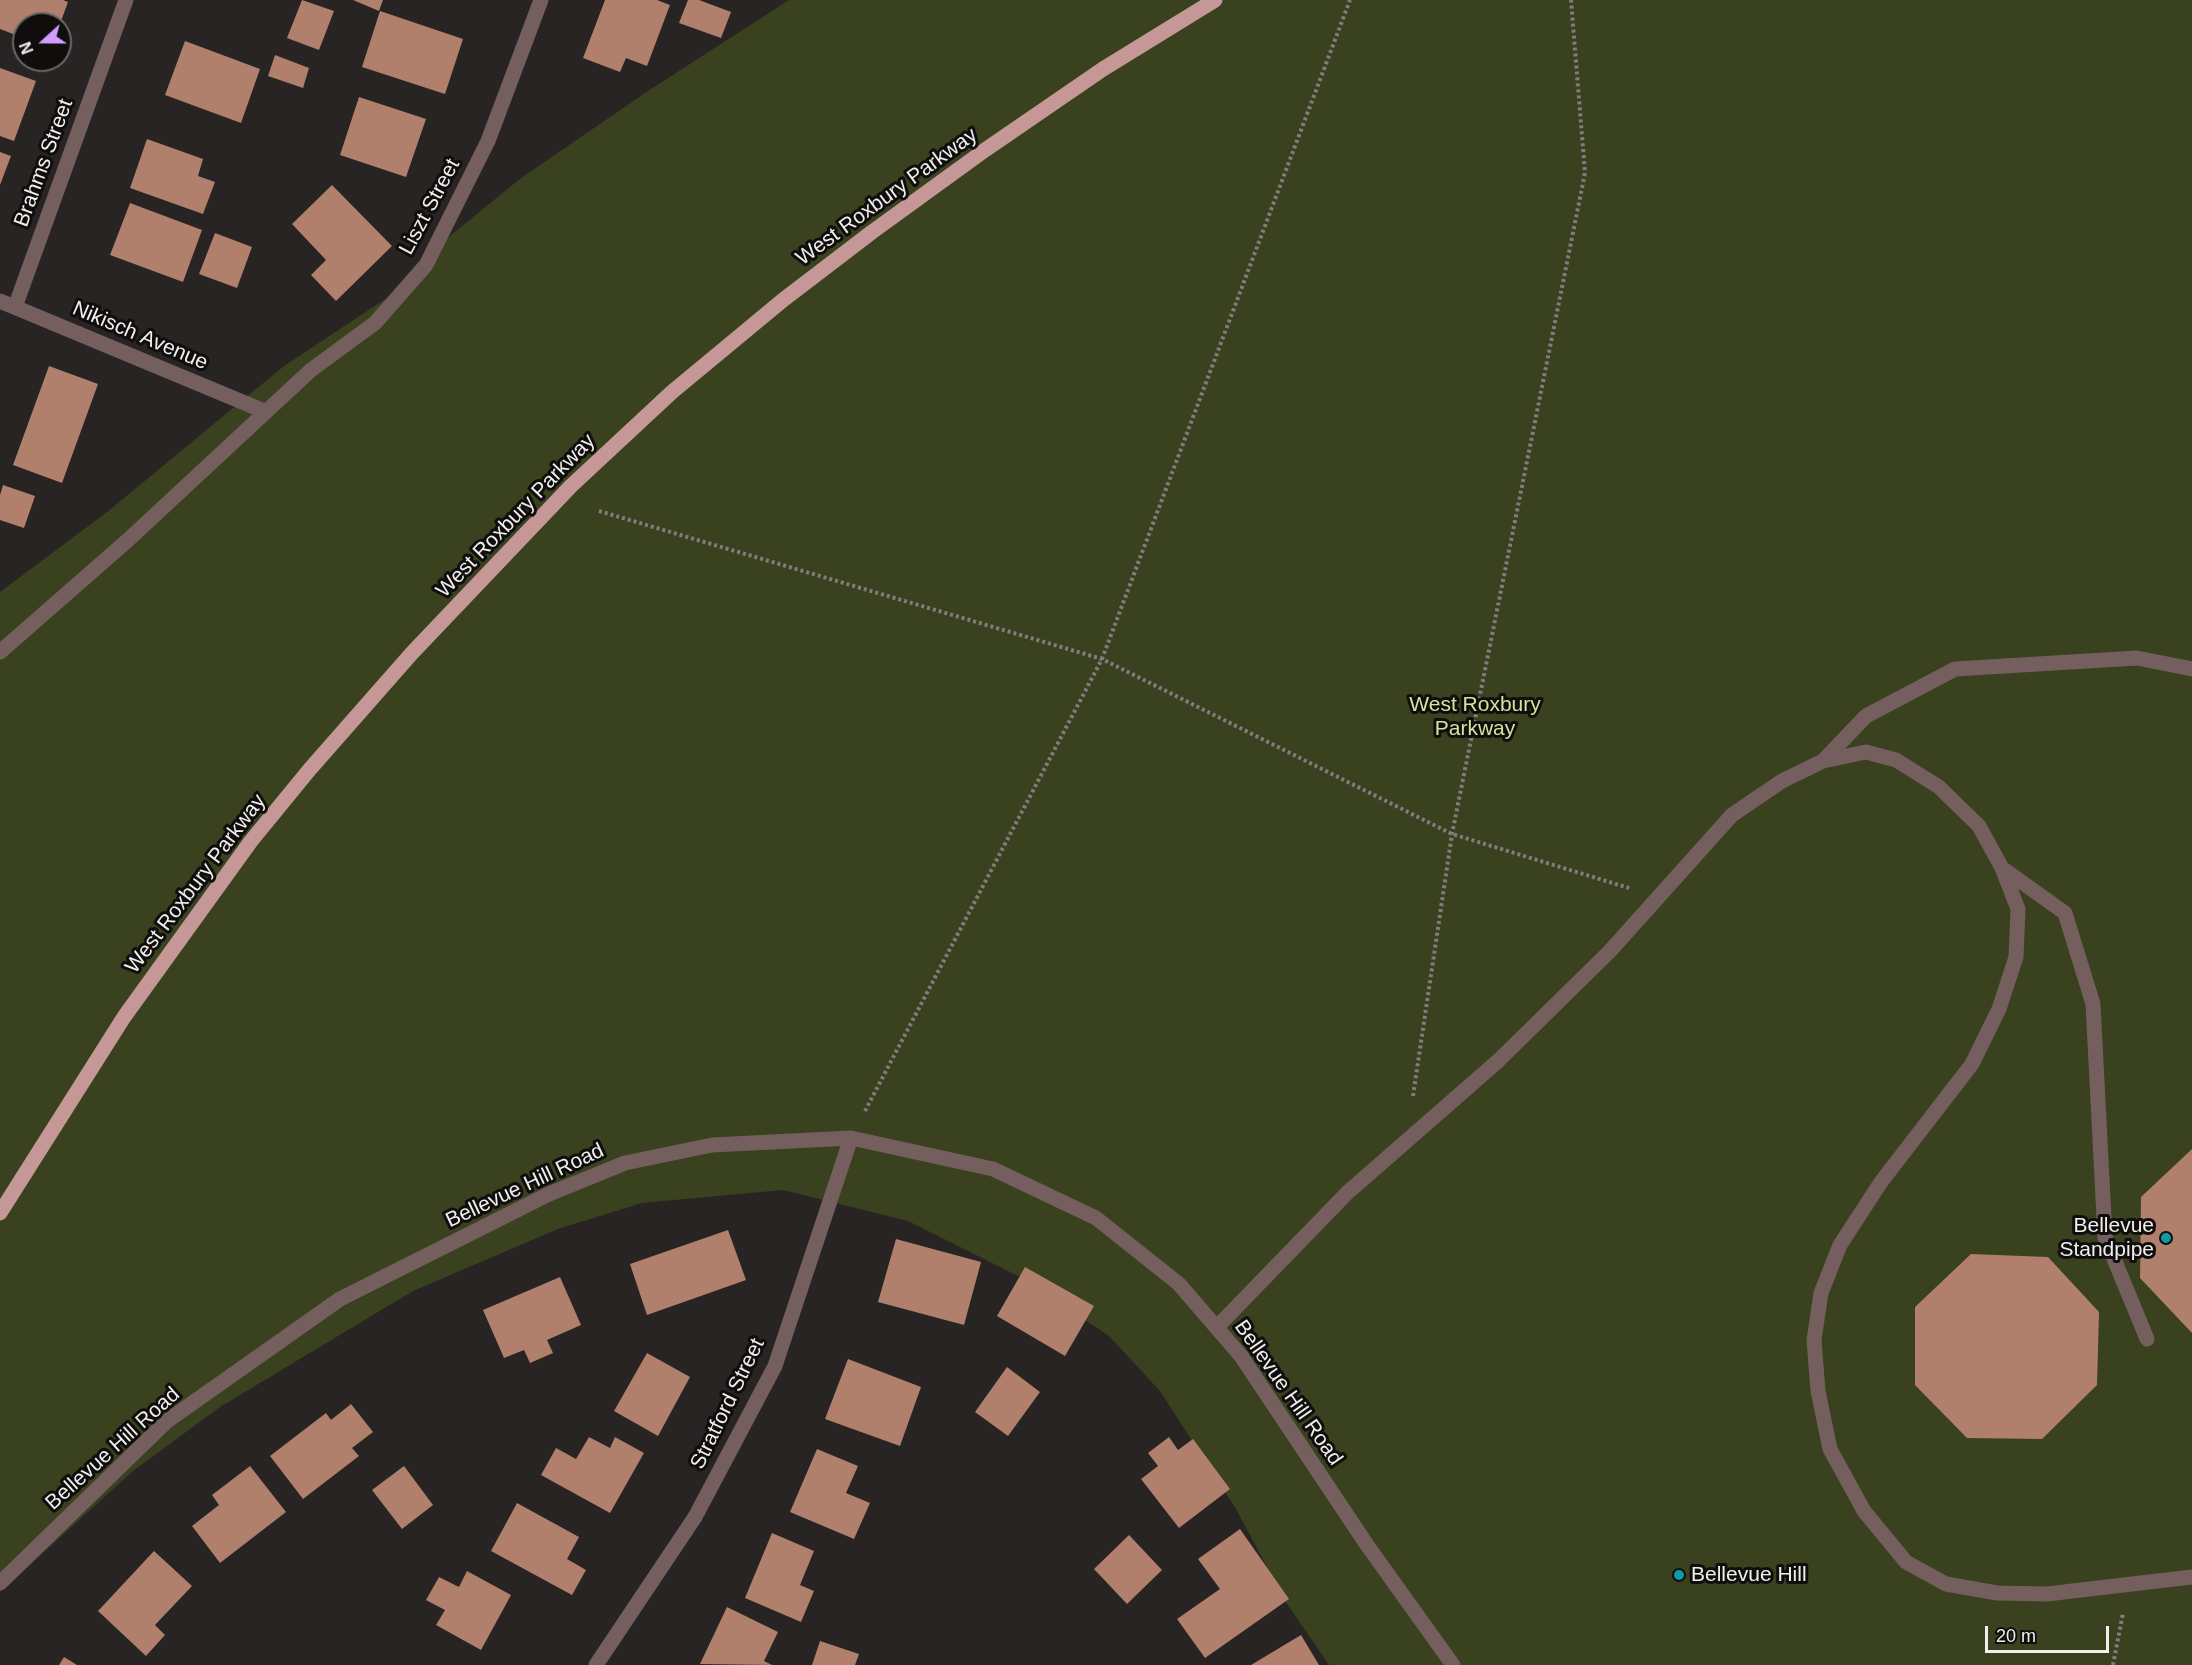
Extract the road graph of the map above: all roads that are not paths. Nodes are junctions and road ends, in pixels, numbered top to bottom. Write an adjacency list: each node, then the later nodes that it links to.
1 (126, 0): 4 (street, Brahms Street)
2 (541, 0): 5 (street, Liszt Street)
3 (1215, 0): 11 (main road, West Roxbury Parkway)
4 (7, 304): 5 (street, Nikisch Avenue)
5 (264, 411): 6 (street)
6 (0, 652)
7 (2192, 669): 8 (street)
8 (1823, 761): 9 (street); 12 (street)
9 (2002, 868): 13 (street); 14 (street)
10 (850, 1138): 12 (street, Bellevue Hill Road); 15 (street, Bellevue Hill Road); 16 (street, Stratford Street)
11 (0, 1213)
12 (1217, 1327): 17 (street, Bellevue Hill Road)
13 (2147, 1339)
14 (2192, 1577)
15 (0, 1582)
16 (596, 1665)
17 (1453, 1665)

